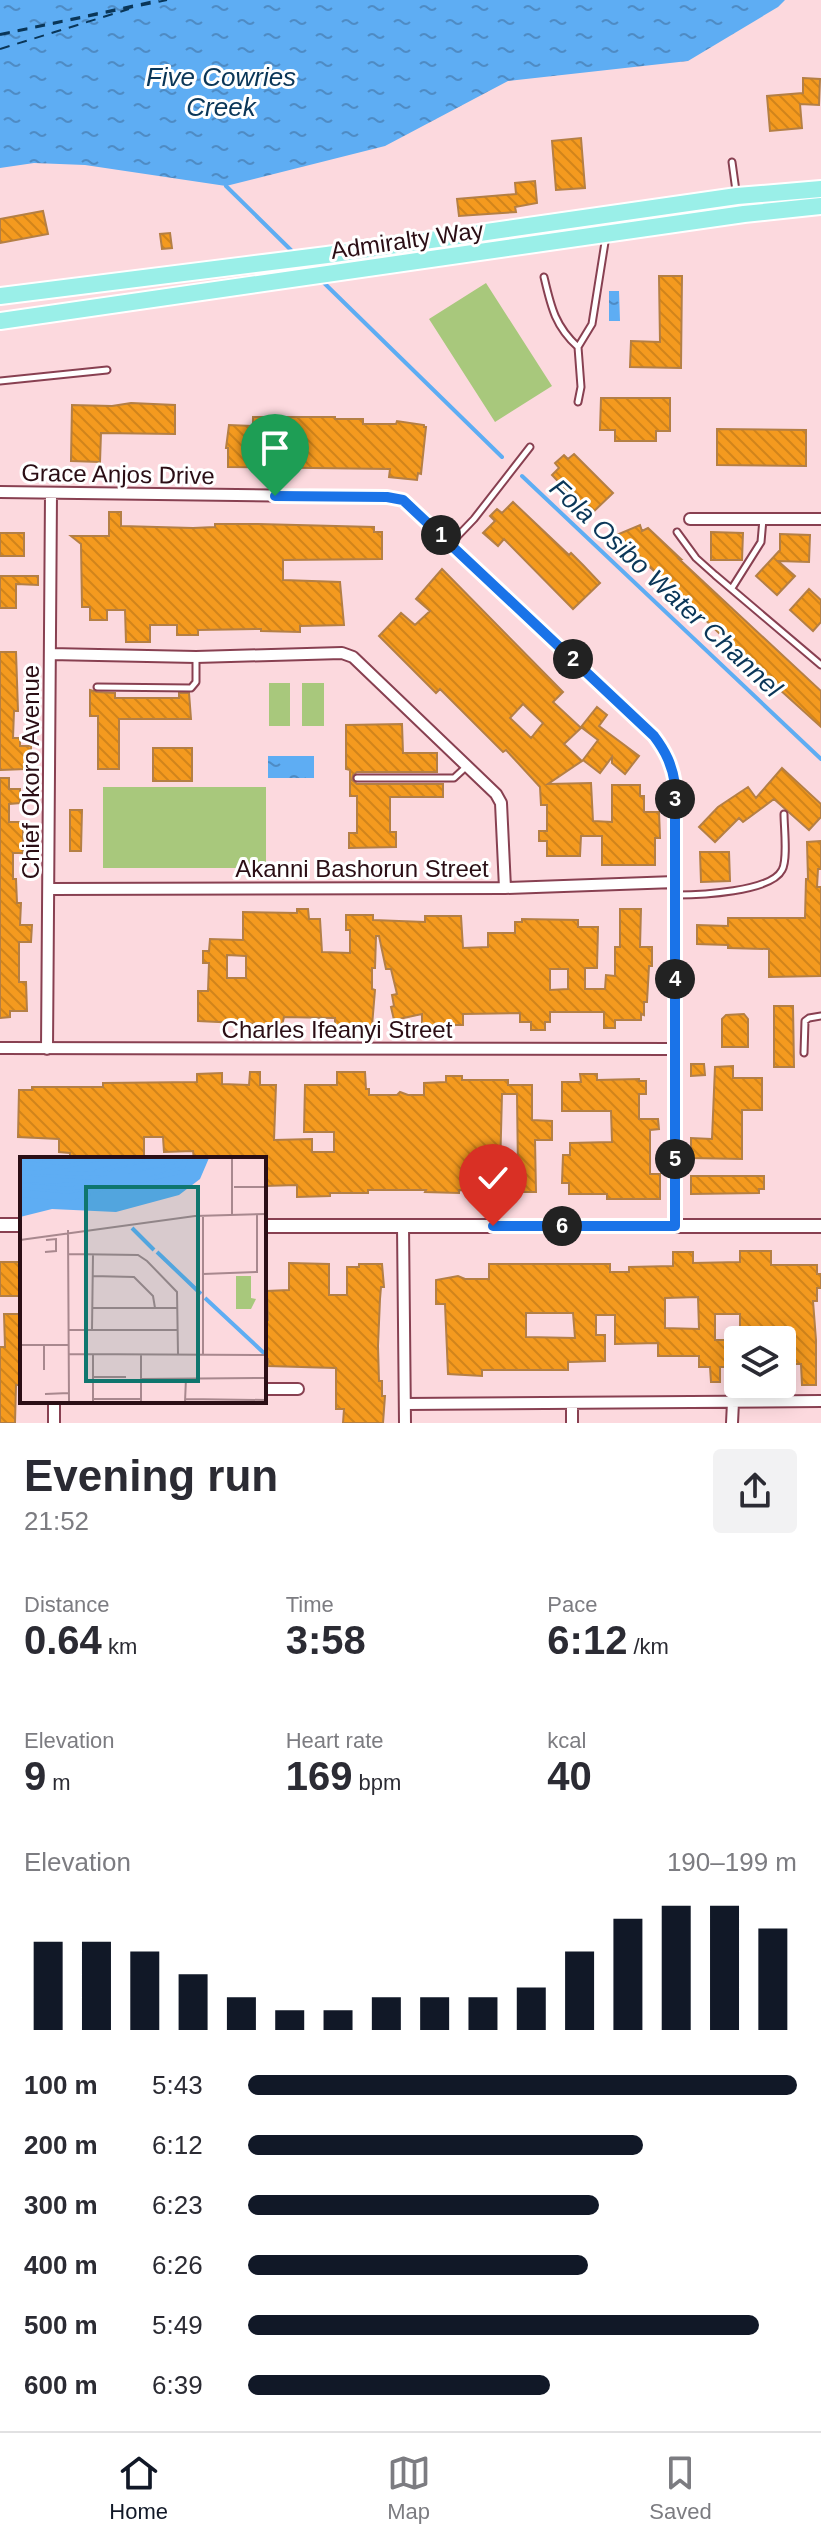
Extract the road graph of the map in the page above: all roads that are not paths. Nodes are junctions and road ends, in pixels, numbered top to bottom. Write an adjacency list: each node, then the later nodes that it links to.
1 (732, 162): 3 (lane)
2 (821, 189): 3 (main road, Admiralty Way)
3 (737, 196): 7 (main road, Admiralty Way)
4 (821, 206): 5 (main road, Admiralty Way)
5 (606, 235): 8 (main road, Admiralty Way); 9 (lane)
6 (544, 277): 9 (lane)
7 (0, 296)
8 (0, 321)
9 (578, 347): 12 (lane)
10 (107, 370): 11 (lane)
11 (0, 381)
12 (578, 402)
13 (530, 447): 20 (lane)
14 (0, 492): 15 (street, Grace Anjos Drive)
15 (51, 494): 20 (street, Grace Anjos Drive); 22 (street, Chief Okoro Avenue)
16 (690, 519): 17 (street)
17 (763, 519): 18 (street); 21 (lane)
18 (821, 519)
19 (677, 532): 21 (lane)
20 (450, 544): 29 (street, Grace Anjos Drive)
21 (732, 588): 24 (lane)
22 (50, 654): 23 (street); 31 (street, Chief Okoro Avenue)
23 (196, 657): 25 (lane); 26 (street)
24 (821, 665)
25 (97, 687)
26 (468, 765): 27 (lane); 30 (street)
27 (357, 778)
28 (784, 814): 32 (lane)
29 (675, 882): 30 (street, Akanni Bashorun Street); 32 (street, Grace Anjos Drive)
30 (505, 888): 31 (street, Akanni Bashorun Street)
31 (49, 889): 35 (street, Chief Okoro Avenue)
32 (675, 895): 36 (street, Grace Anjos Drive)
33 (821, 1016): 37 (lane)
34 (0, 1048): 35 (street, Charles Ifeanyi Street)
35 (47, 1049): 36 (street, Charles Ifeanyi Street)
36 (675, 1049): 40 (street, Grace Anjos Drive)
37 (804, 1053)
38 (266, 1226): 39 (street)
39 (403, 1226): 40 (street); 47 (street)
40 (675, 1226): 41 (street)
41 (821, 1226)
42 (266, 1389): 43 (street)
43 (298, 1389)
44 (821, 1401): 45 (street)
45 (733, 1402): 46 (street); 50 (street)
46 (572, 1403): 47 (street); 49 (street)
47 (405, 1404): 48 (street)
48 (405, 1423)
49 (572, 1423)
50 (732, 1423)

